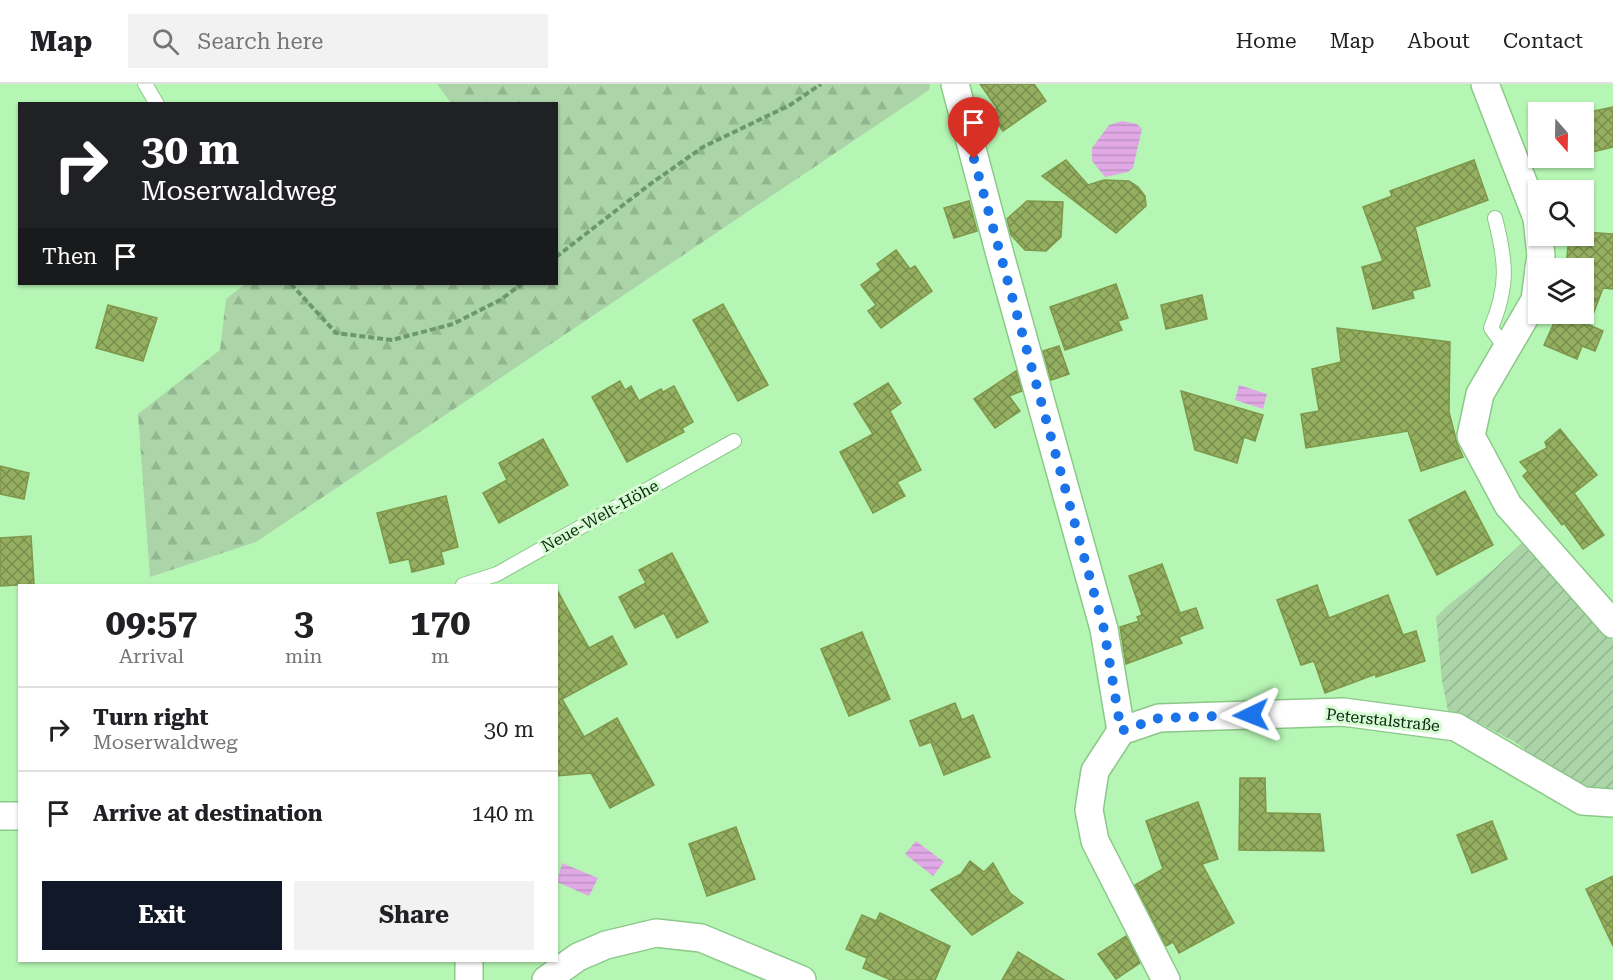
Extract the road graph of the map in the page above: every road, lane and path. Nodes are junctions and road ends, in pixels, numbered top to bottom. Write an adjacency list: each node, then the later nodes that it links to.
1 (146, 84): 5 (lane)
2 (821, 84): 7 (path)
3 (955, 84): 16 (street)
4 (1485, 84): 8 (street)
5 (156, 102)
6 (1495, 218): 12 (lane)
7 (558, 255)
8 (1541, 258)
9 (292, 285): 10 (path)
10 (521, 285)
11 (1528, 312): 12 (street)
12 (1506, 349): 15 (street)
13 (734, 441): 14 (lane, Neue-Welt-Höhe)
14 (466, 584)
15 (1613, 624)
16 (1121, 731): 17 (street, Peterstalstraße); 24 (street)
17 (1613, 803)
18 (0, 816): 19 (street)
19 (18, 816)
20 (469, 962): 21 (street)
21 (469, 980)
22 (546, 980): 23 (street)
23 (802, 980)
24 (1166, 980)

